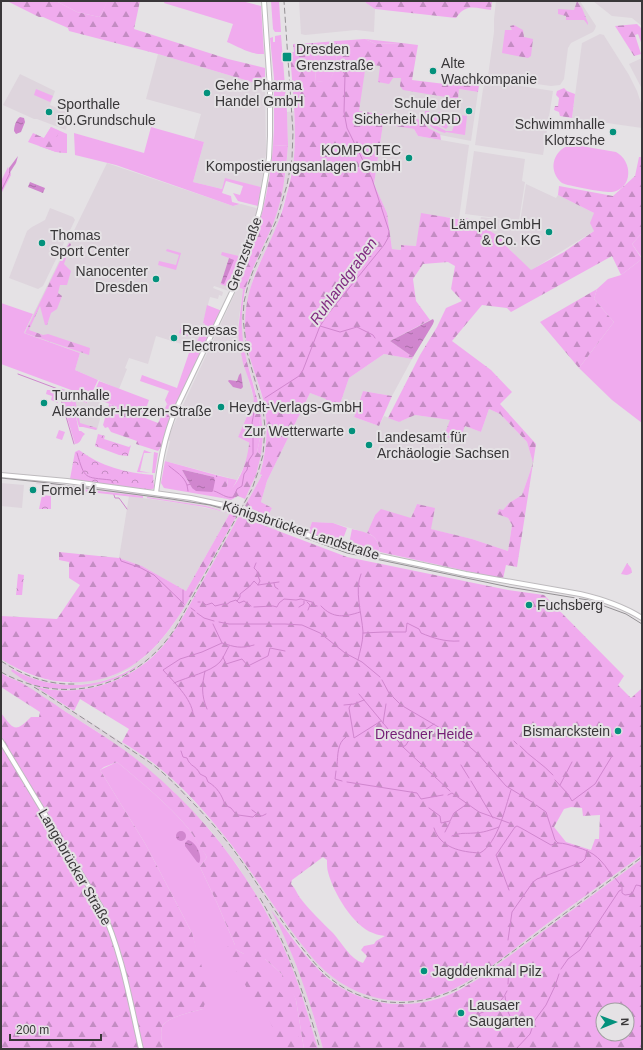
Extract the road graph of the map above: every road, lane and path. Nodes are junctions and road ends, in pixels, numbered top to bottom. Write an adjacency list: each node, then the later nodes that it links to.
1 (264, 1): 3 (main road, Grenzstraße)
2 (1, 475): 3 (main road, Königsbrücker Landstraße)
3 (156, 493): 4 (main road, Königsbrücker Landstraße)
4 (642, 618)
5 (1, 741): 6 (main road, Langebrücker Straße)
6 (141, 1049)

